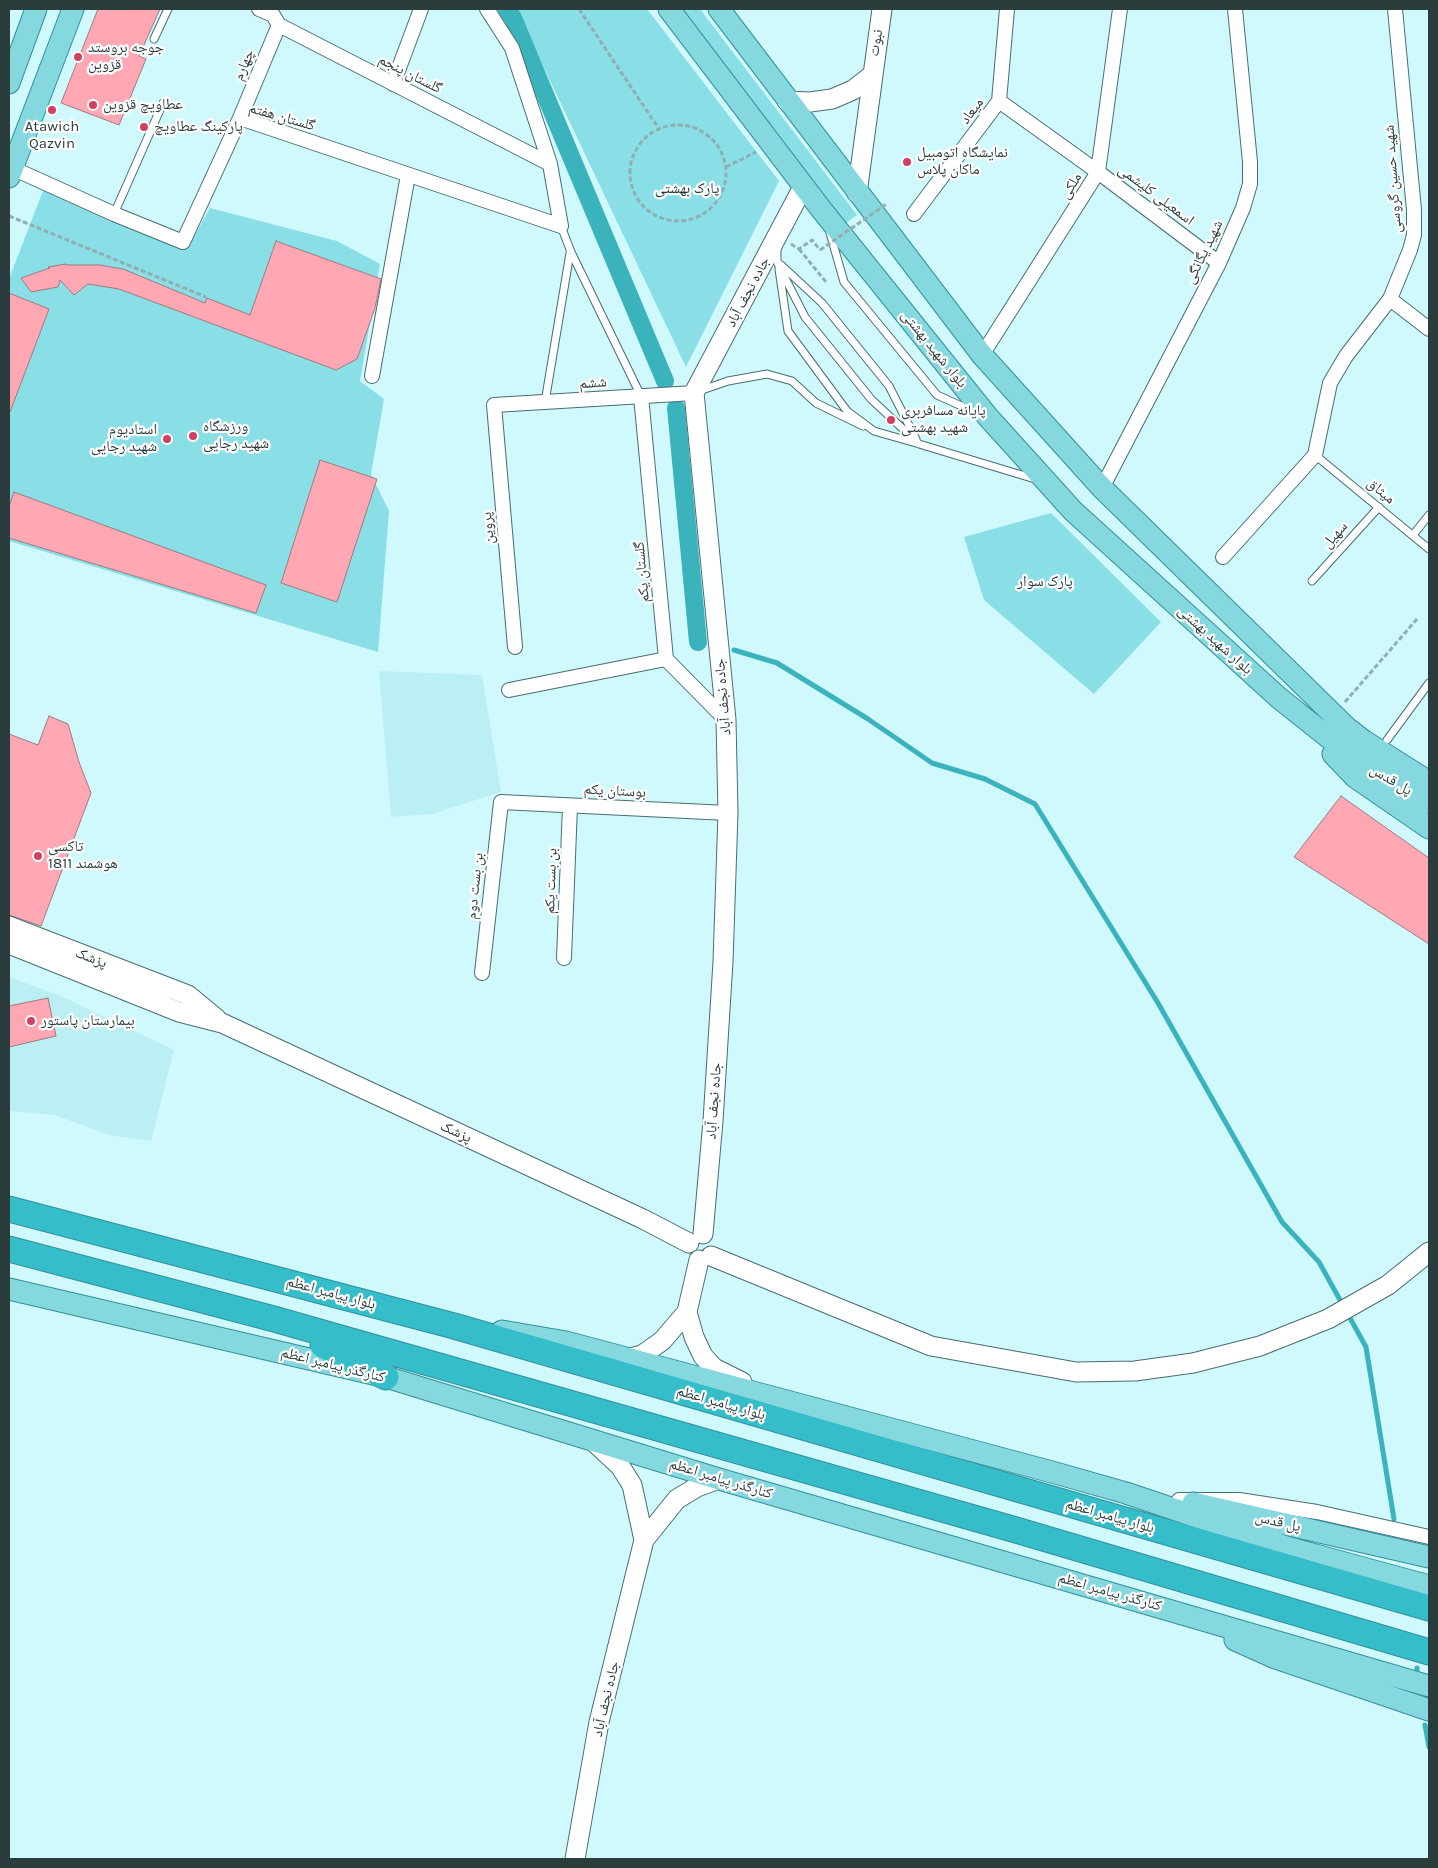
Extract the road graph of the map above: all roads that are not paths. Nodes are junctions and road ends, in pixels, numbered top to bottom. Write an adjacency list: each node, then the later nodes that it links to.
1 (36, 9): 17 (main road)
2 (73, 9): 24 (main road)
3 (168, 9): 15 (lane)
4 (259, 9): 14 (street, گلستان پنجم)
5 (421, 9): 18 (street)
6 (487, 9): 23 (street)
7 (669, 9): 27 (main road, بلوار شهید بهشتی)
8 (719, 9): 19 (main road, بلوار شهید بهشتی)
9 (882, 9): 16 (street, نبوت)
10 (1007, 9): 20 (street, میعاد)
11 (1120, 9): 25 (street, ملکی)
12 (1235, 9): 35 (street, شهید یگانگی)
13 (1395, 9): 36 (street, شهید حسین گروسی)
14 (276, 16): 18 (street, گلستان پنجم); 22 (street, چهارم)
15 (154, 39)
16 (871, 76): 19 (street); 28 (street, نبوت)
17 (9, 83)
18 (393, 84): 23 (street, گلستان پنجم)
19 (787, 101): 28 (main road, بلوار شهید بهشتی)
20 (999, 101): 25 (street, اسمعیلی کلیشمی); 30 (street, میعاد)
21 (163, 103): 29 (lane)
22 (240, 118): 26 (street, گلستان هفتم); 29 (street, گلستان هفتم)
23 (550, 164): 31 (street)
24 (11, 172): 29 (street, گلستان هفتم)
25 (1098, 172): 35 (street, اسمعیلی کلیشمی); 38 (street, ملکی)
26 (408, 175): 31 (street, گلستان هفتم); 39 (street)
27 (804, 187): 32 (street, جاده نجف آباد); 47 (main road, بلوار شهید بهشتی)
28 (857, 193): 38 (main road, بلوار شهید بهشتی)
29 (114, 214)
30 (914, 214)
31 (561, 226): 33 (lane)
32 (777, 236): 34 (lane); 40 (street, جاده نجف آباد)
33 (570, 252): 41 (lane); 42 (lane)
34 (777, 262): 44 (lane); 45 (lane); 45 (lane)
35 (1218, 263): 48 (street, شهید یگانگی)
36 (1390, 299): 37 (street); 46 (street, شهید حسین گروسی)
37 (1429, 329)
38 (982, 355): 48 (main road, بلوار شهید بهشتی)
39 (372, 376)
40 (694, 393): 41 (street, ششم); 44 (lane); 61 (street, جاده نجف آباد)
41 (642, 396): 42 (street, ششم); 56 (street, گلستان یکم)
42 (545, 402): 43 (street, ششم)
43 (494, 405): 55 (street, پروین)
44 (874, 431): 45 (lane)
45 (919, 444): 47 (lane)
46 (1315, 455): 49 (lane, میثاق); 53 (street)
47 (1049, 484): 60 (main road, بلوار شهید بهشتی)
48 (1102, 488): 58 (main road, بلوار شهید بهشتی)
49 (1379, 507): 51 (lane, میثاق); 54 (lane, سهیل)
50 (1429, 515): 51 (lane)
51 (1413, 535): 52 (lane, میثاق)
52 (1429, 549)
53 (1223, 557)
54 (1312, 581)
55 (515, 647)
56 (666, 659): 59 (street); 61 (street)
57 (1429, 683): 62 (lane)
58 (1304, 685): 62 (main road, بلوار شهید بهشتی); 63 (main road, بلوار شهید بهشتی)
59 (509, 690)
60 (1280, 698): 63 (main road, بلوار شهید بهشتی); 70 (main road, بلوار شهید بهشتی)
61 (726, 720): 69 (street, جاده نجف آباد)
62 (1387, 740): 64 (main road, بلوار شهید بهشتی)
63 (1358, 749): 65 (main road, پل قدس); 67 (main road, پل قدس)
64 (1429, 766)
65 (1429, 782)
66 (501, 802): 68 (street, بوستان یکم); 74 (street, بن بست دوم)
67 (1429, 803)
68 (570, 806): 69 (street, بوستان یکم); 73 (street, بن بست یکم)
69 (728, 813): 77 (street, جاده نجف آباد)
70 (1429, 828)
71 (9, 926): 75 (street, پزشک)
72 (9, 944): 75 (street, پزشک)
73 (564, 958)
74 (482, 973)
75 (222, 1023): 77 (street, پزشک)
76 (9, 1209): 84 (highway, بلوار پیامبر اعظم)
77 (696, 1238): 80 (street)
78 (9, 1249): 83 (highway)
79 (1429, 1252): 80 (street)
80 (705, 1258): 82 (street)
81 (9, 1289): 86 (main road, کنارگذر پیامبر اعظم)
82 (687, 1312): 85 (street); 87 (street)
83 (274, 1319): 86 (highway); 98 (highway)
84 (454, 1326): 85 (main road); 97 (highway, بلوار پیامبر اعظم)
85 (630, 1358): 87 (main road)
86 (386, 1377): 88 (main road, کنارگذر پیامبر اعظم)
87 (770, 1395): 90 (main road)
88 (590, 1439): 89 (main road, کنارگذر پیامبر اعظم); 93 (street)
89 (719, 1479): 93 (street); 96 (main road, کنارگذر پیامبر اعظم)
90 (1126, 1493): 91 (main road, پل قدس); 95 (main road)
91 (1180, 1500): 92 (street); 94 (main road, پل قدس)
92 (1429, 1537)
93 (644, 1540): 101 (street, جاده نجف آباد)
94 (1429, 1557)
95 (1429, 1586)
96 (1166, 1608): 99 (main road, کنارگذر پیامبر اعظم); 100 (main road)
97 (1429, 1608)
98 (1429, 1652)
99 (1429, 1686)
100 (1429, 1710)
101 (575, 1859)

